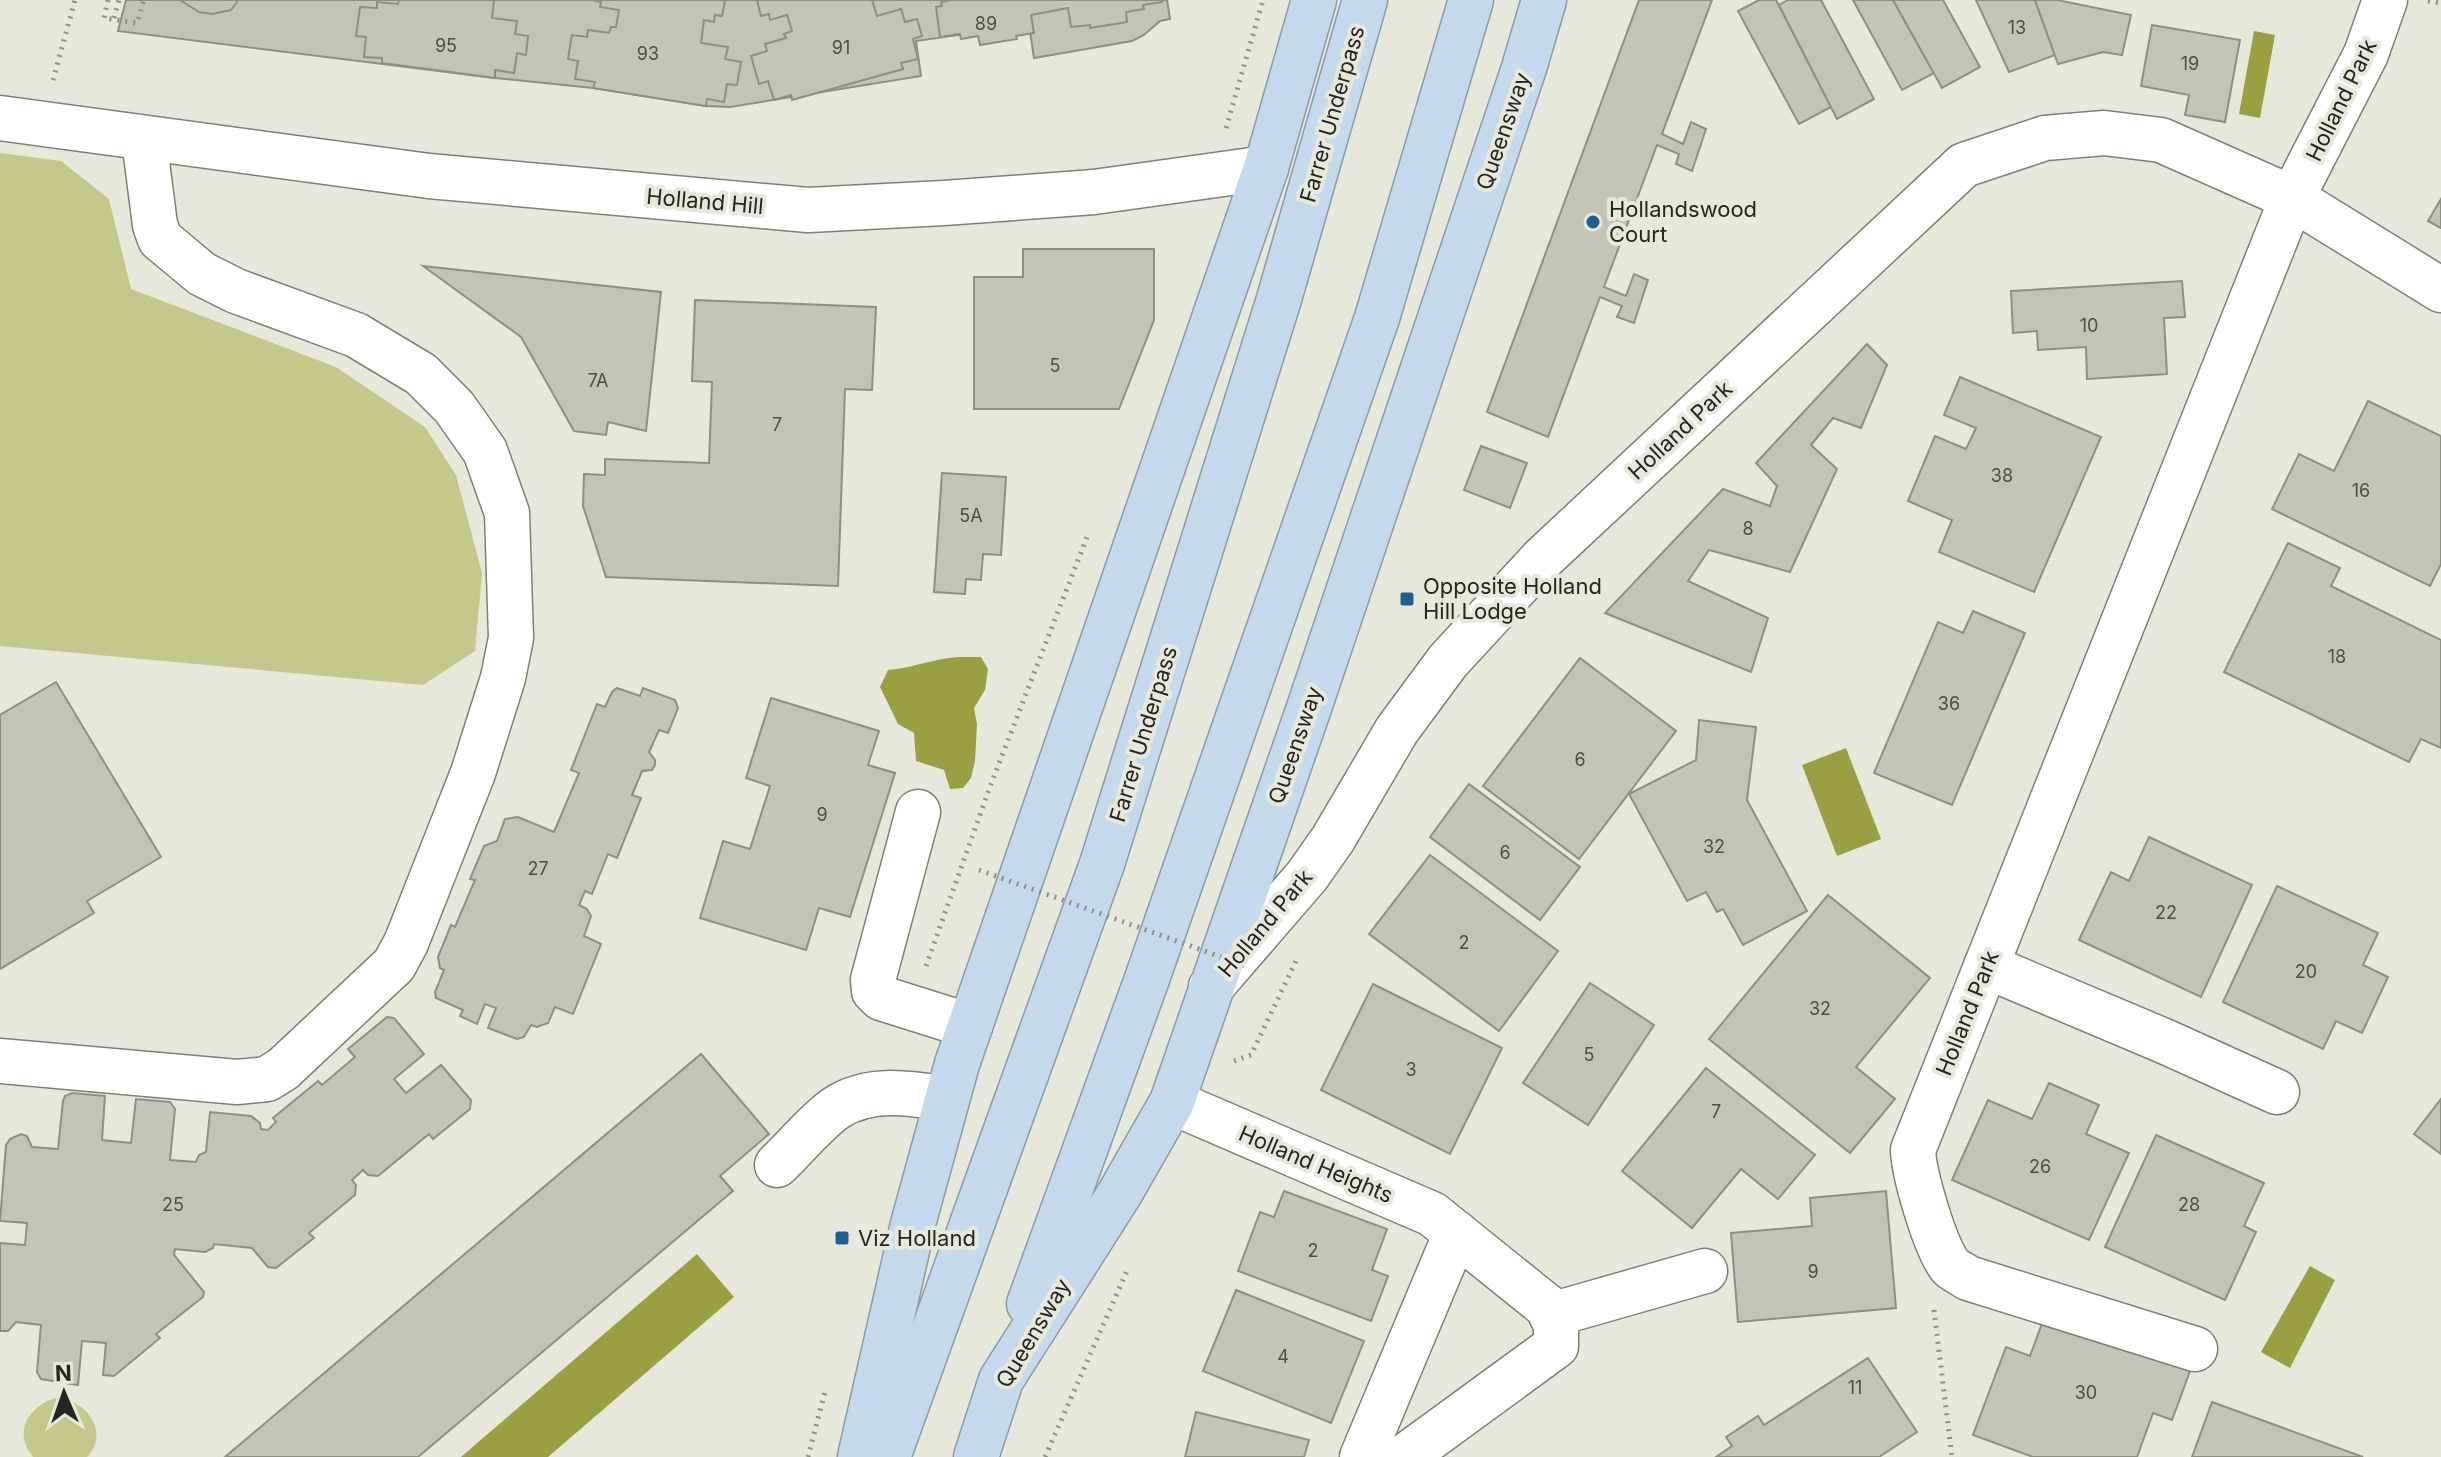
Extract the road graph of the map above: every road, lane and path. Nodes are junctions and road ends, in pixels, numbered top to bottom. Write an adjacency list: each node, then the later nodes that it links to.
1 (75, 0): 14 (path)
2 (108, 0): 12 (path)
3 (119, 0): 12 (path)
4 (144, 0): 12 (path)
5 (1263, 0): 18 (path)
6 (1365, 0): 42 (highway, Farrer Underpass)
7 (1471, 0): 40 (highway)
8 (1544, 0): 13 (highway, Queensway)
9 (1560, 0): 13 (highway)
10 (2385, 0): 19 (street, Holland Park)
11 (1314, 1): 17 (highway)
12 (114, 19)
13 (1524, 68): 27 (highway, Queensway)
14 (39, 82)
15 (0, 118): 16 (street, Holland Hill)
16 (144, 139): 18 (street, Holland Hill); 30 (street)
17 (1266, 168): 18 (street, Holland Hill); 29 (highway)
18 (1221, 175)
19 (2292, 198): 20 (street, Holland Park); 24 (street, Holland Park); 25 (street, Holland Park)
20 (2441, 290)
21 (1088, 536): 28 (path)
22 (918, 812): 28 (street)
23 (979, 870): 26 (path, bridge)
24 (1284, 903): 27 (street, Holland Park); 33 (path)
25 (1986, 966): 31 (street); 39 (street, Holland Park)
26 (1249, 967)
27 (1210, 989): 33 (highway, Queensway)
28 (911, 1008): 29 (street)
29 (970, 1026): 32 (highway)
30 (0, 1061)
31 (2277, 1092)
32 (947, 1099): 34 (street); 41 (highway)
33 (1185, 1108): 35 (street, Holland Heights); 40 (highway, Queensway)
34 (777, 1165)
35 (1456, 1233): 38 (street, Holland Heights); 45 (street)
36 (1127, 1270): 44 (path)
37 (1705, 1271): 38 (street)
38 (1551, 1315): 46 (street)
39 (2195, 1349)
40 (1001, 1380): 43 (highway, Queensway)
41 (860, 1457)
42 (888, 1457)
43 (976, 1457)
44 (1045, 1457)
45 (1362, 1457)
46 (1404, 1457)

